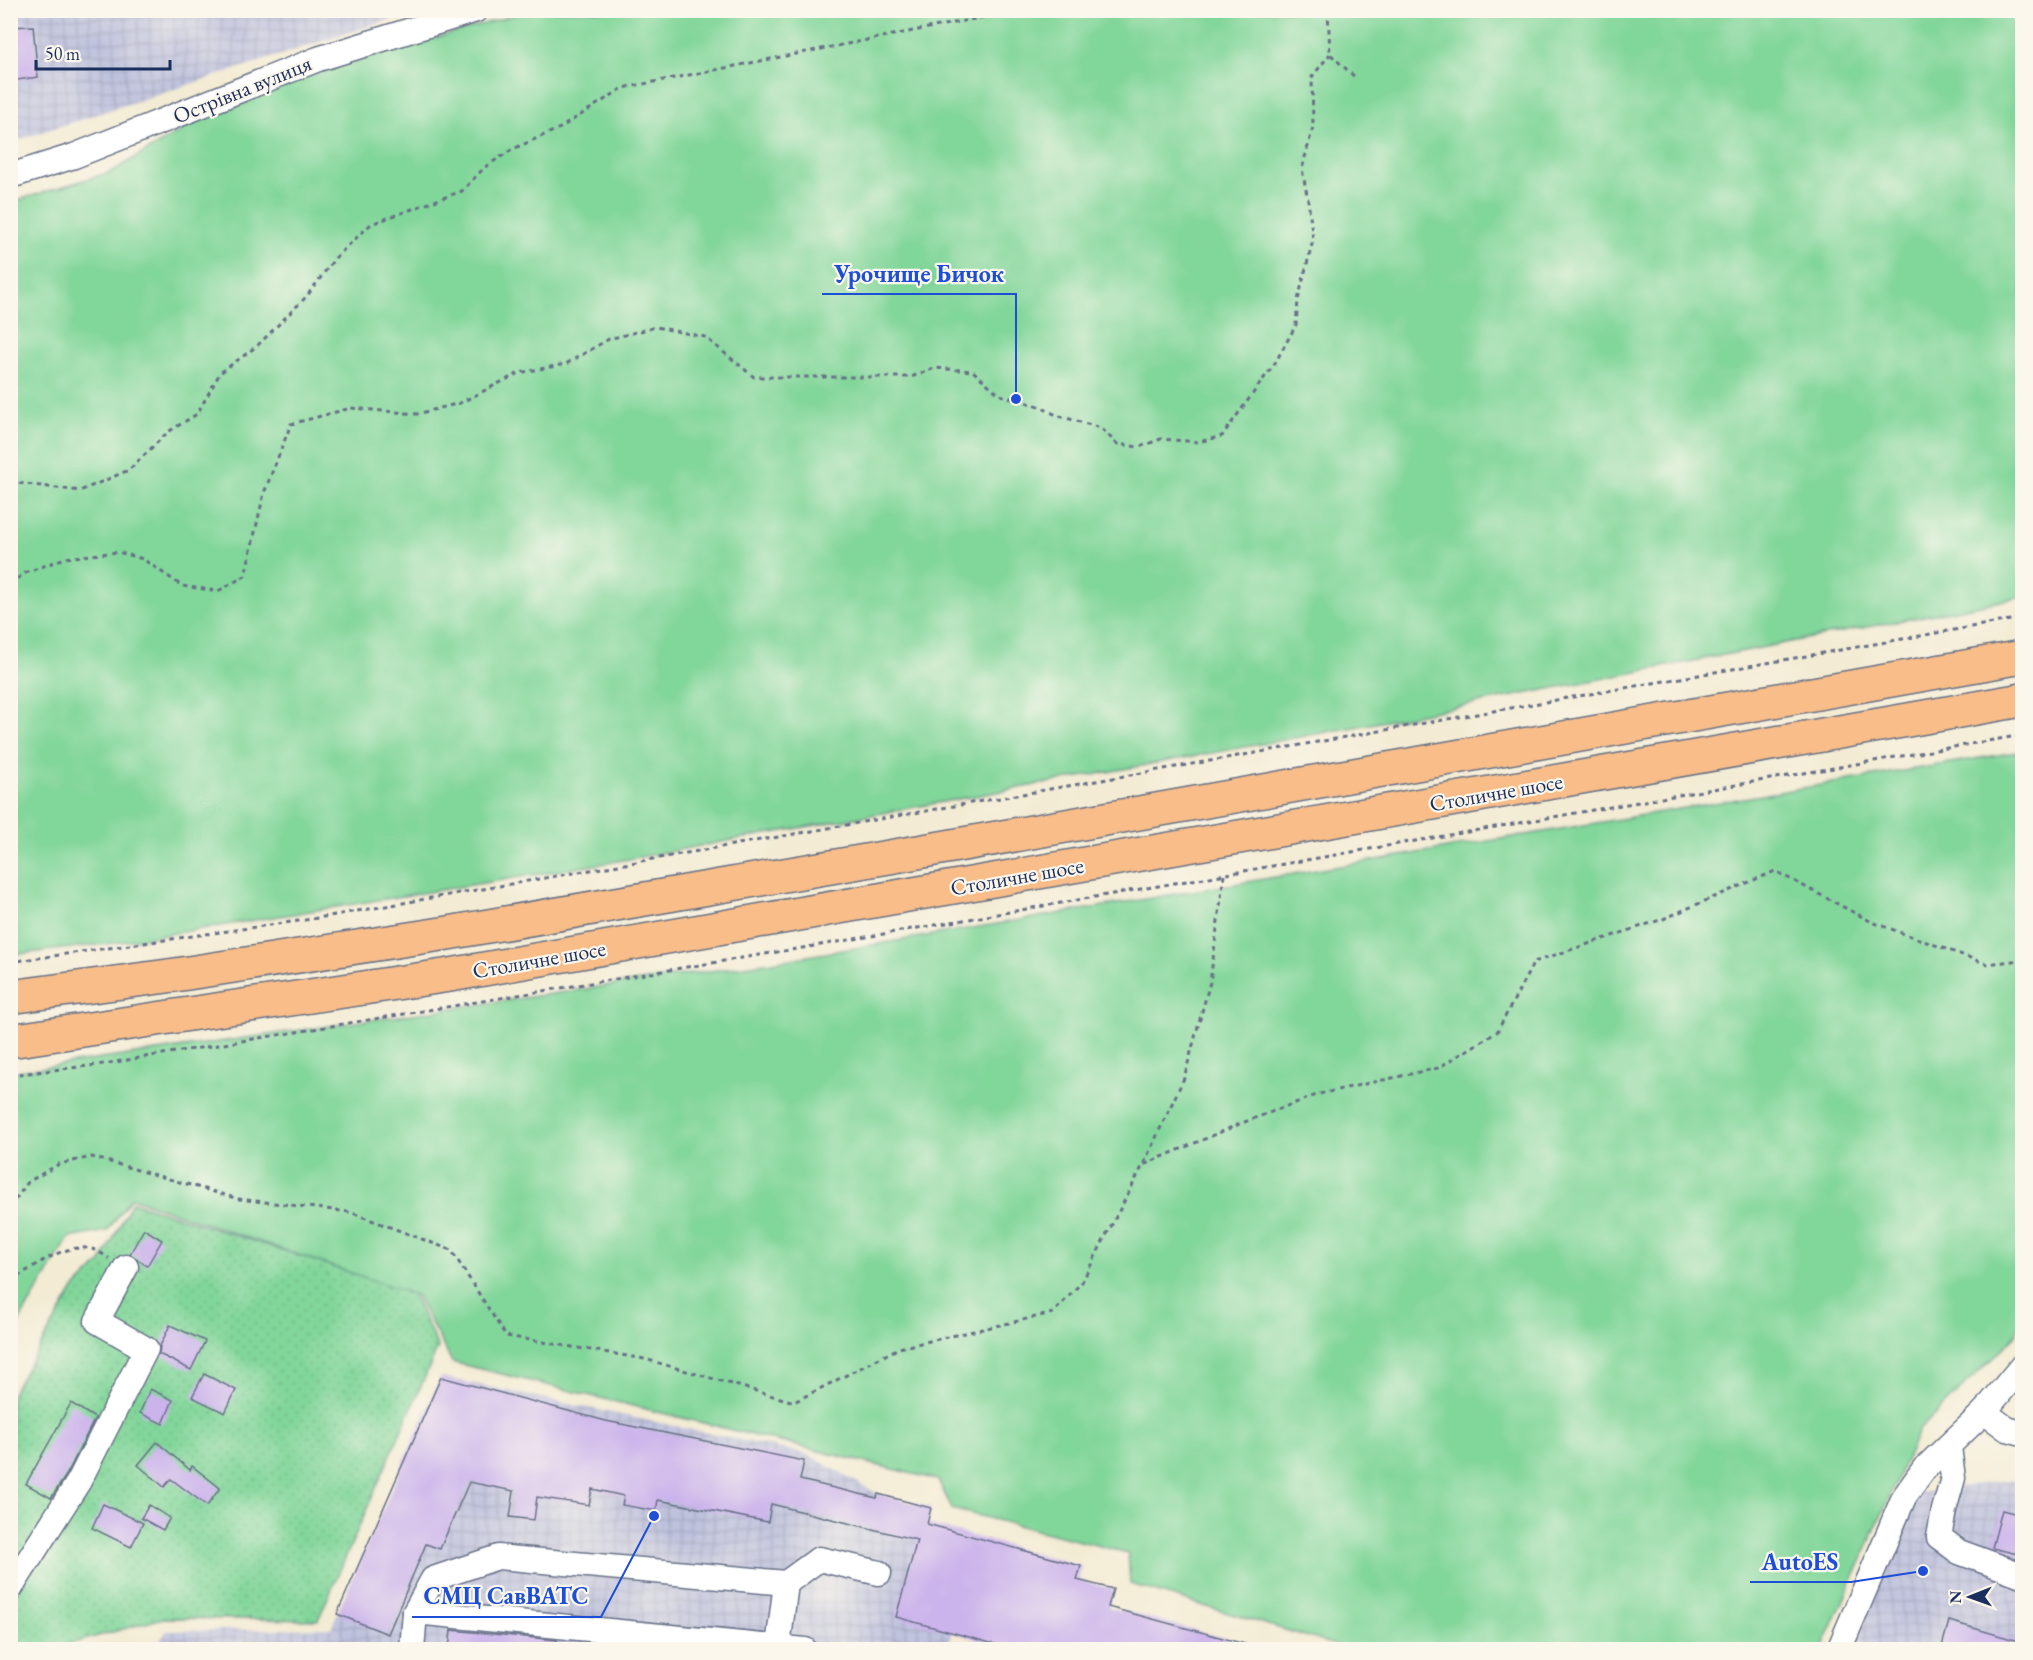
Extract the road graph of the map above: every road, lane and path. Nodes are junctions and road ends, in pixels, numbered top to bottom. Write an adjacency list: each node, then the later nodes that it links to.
1 (477, 10): 6 (street, Острівна вулиця)
2 (1020, 10): 7 (path)
3 (1328, 10): 4 (path)
4 (1330, 54): 5 (path); 8 (path)
5 (1357, 79)
6 (10, 176)
7 (10, 482)
8 (10, 584)
9 (2022, 618): 15 (path)
10 (2022, 657): 16 (highway, Столичне шосе)
11 (2022, 700): 17 (highway, Столичне шосе)
12 (2022, 735): 13 (path)
13 (1224, 875): 18 (path); 19 (path)
14 (2022, 960): 19 (path)
15 (10, 962)
16 (10, 996)
17 (10, 1041)
18 (10, 1075)
19 (1143, 1165): 20 (path)
20 (11, 1206)
21 (126, 1267): 22 (path); 30 (street)
22 (10, 1281)
23 (2022, 1366): 24 (street)
24 (1984, 1412): 25 (street); 26 (street)
25 (2022, 1433)
26 (1948, 1448): 28 (street); 35 (street)
27 (879, 1573): 29 (street)
28 (2022, 1575)
29 (786, 1583): 31 (street); 32 (street)
30 (10, 1589)
31 (416, 1612): 32 (street); 33 (street)
32 (778, 1647): 34 (street)
33 (412, 1650)
34 (805, 1650)
35 (1839, 1650)

